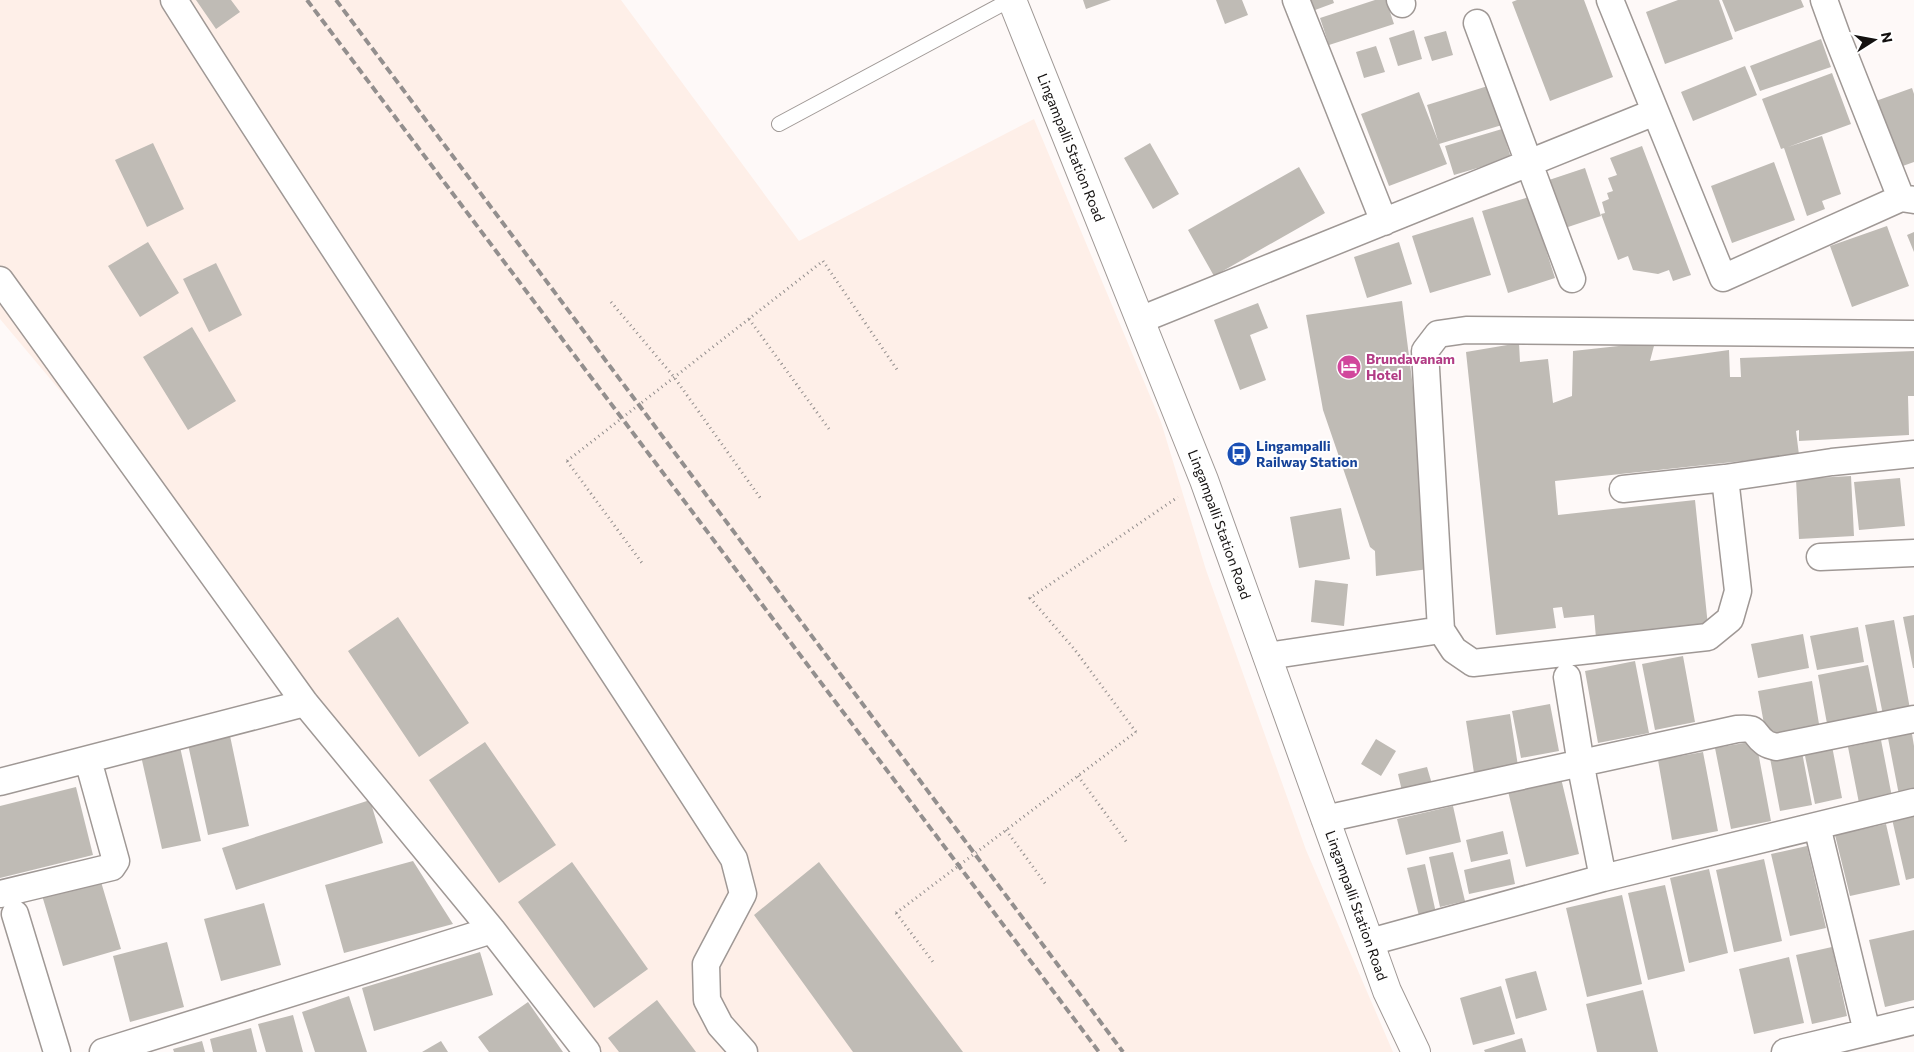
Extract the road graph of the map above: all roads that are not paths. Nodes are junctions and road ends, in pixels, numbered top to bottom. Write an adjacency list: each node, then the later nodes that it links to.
1 (174, 0): 41 (street)
2 (1011, 0): 8 (lane); 14 (street, Lingampalli Station Road)
3 (1296, 0): 11 (street)
4 (1610, 0): 7 (street)
5 (1824, 0): 10 (street)
6 (1477, 23): 9 (street)
7 (1655, 112): 9 (street); 10 (street)
8 (779, 124)
9 (1529, 164): 11 (street); 12 (street)
10 (1908, 199)
11 (1384, 222): 14 (street)
12 (1572, 279)
13 (0, 280): 24 (street)
14 (1140, 320): 22 (street, Lingampalli Station Road)
15 (1914, 334): 21 (street)
16 (1914, 454): 17 (street)
17 (1725, 478): 18 (street); 21 (street)
18 (1623, 489)
19 (1914, 553): 20 (street)
20 (1820, 558)
21 (1441, 630): 22 (street)
22 (1267, 656): 30 (street, Lingampalli Station Road)
23 (1567, 677): 27 (street)
24 (305, 703): 26 (street); 34 (street)
25 (1914, 719): 27 (street)
26 (88, 760): 28 (street); 33 (street)
27 (1581, 763): 30 (street); 32 (street)
28 (0, 782)
29 (1914, 802): 31 (street)
30 (1325, 818): 35 (street, Lingampalli Station Road)
31 (1817, 826): 32 (street); 37 (street)
32 (1603, 878): 35 (street)
33 (8, 904): 38 (street)
34 (492, 930): 39 (street); 40 (street)
35 (1370, 942): 42 (street, Lingampalli Station Road)
36 (1914, 1021): 37 (street)
37 (1868, 1032): 43 (street)
38 (57, 1052)
39 (104, 1052)
40 (587, 1052)
41 (744, 1052)
42 (1416, 1052)
43 (1786, 1052)

